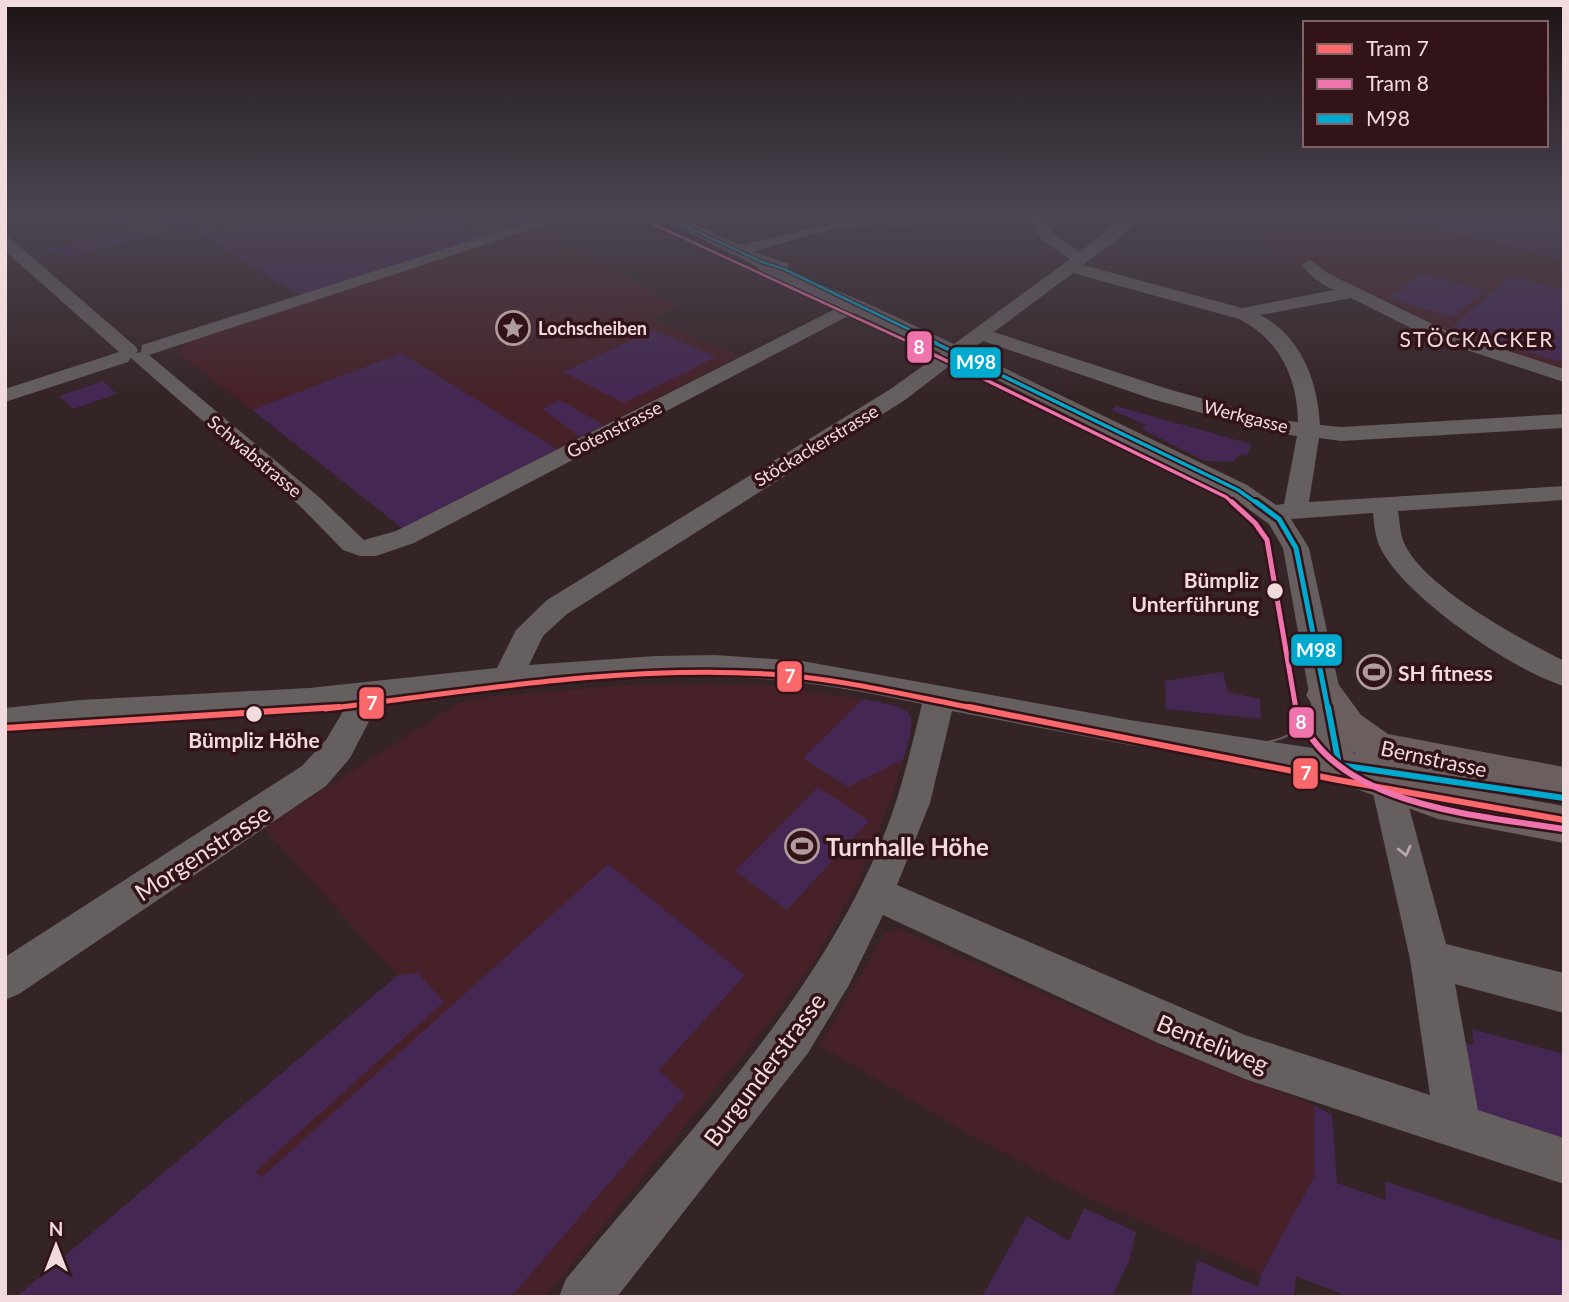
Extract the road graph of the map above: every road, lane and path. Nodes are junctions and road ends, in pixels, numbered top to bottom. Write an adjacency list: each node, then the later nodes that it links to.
1 (45, 277): 12 (street, Schwabstrasse)
2 (375, 277): 12 (street)
3 (785, 277): 8 (street)
4 (1058, 277): 10 (street, Stöckackerstrasse)
5 (1121, 277): 9 (street)
6 (1321, 277): 7 (street)
7 (1351, 293): 9 (street); 13 (street)
8 (856, 306): 11 (street); 20 (street, Gotenstrasse)
9 (1242, 314): 16 (street)
10 (981, 334): 11 (street, Stöckackerstrasse); 16 (street, Werkgasse)
11 (957, 352): 19 (street); 22 (street, Stöckackerstrasse)
12 (135, 354): 14 (street); 20 (street, Schwabstrasse)
13 (1564, 376)
14 (5, 396)
15 (1564, 421): 16 (street, Werkgasse)
16 (1309, 430): 19 (street)
17 (1564, 493): 18 (street)
18 (1385, 505): 19 (street); 21 (street)
19 (1284, 512): 24 (street)
20 (371, 549)
21 (1564, 675)
22 (510, 677): 23 (street, Bernstrasse); 25 (street, Bernstrasse)
23 (366, 694): 26 (street, Bernstrasse); 34 (street, Morgenstrasse)
24 (1325, 695): 27 (street); 28 (main road, Bernstrasse)
25 (940, 697): 27 (street, Bernstrasse); 32 (street, Burgunderstrasse)
26 (5, 720)
27 (1339, 765): 29 (main road, Bernstrasse); 30 (main road, Bernstrasse)
28 (1564, 784)
29 (1388, 785): 31 (main road, Bernstrasse); 33 (street, one-way to 33)
30 (1564, 798)
31 (1564, 825)
32 (875, 893): 36 (street, Benteliweg); 38 (street, Burgunderstrasse)
33 (1430, 959): 35 (street); 36 (street)
34 (7, 974)
35 (1564, 993)
36 (1458, 1127): 37 (street, Benteliweg)
37 (1564, 1161)
38 (584, 1297)

